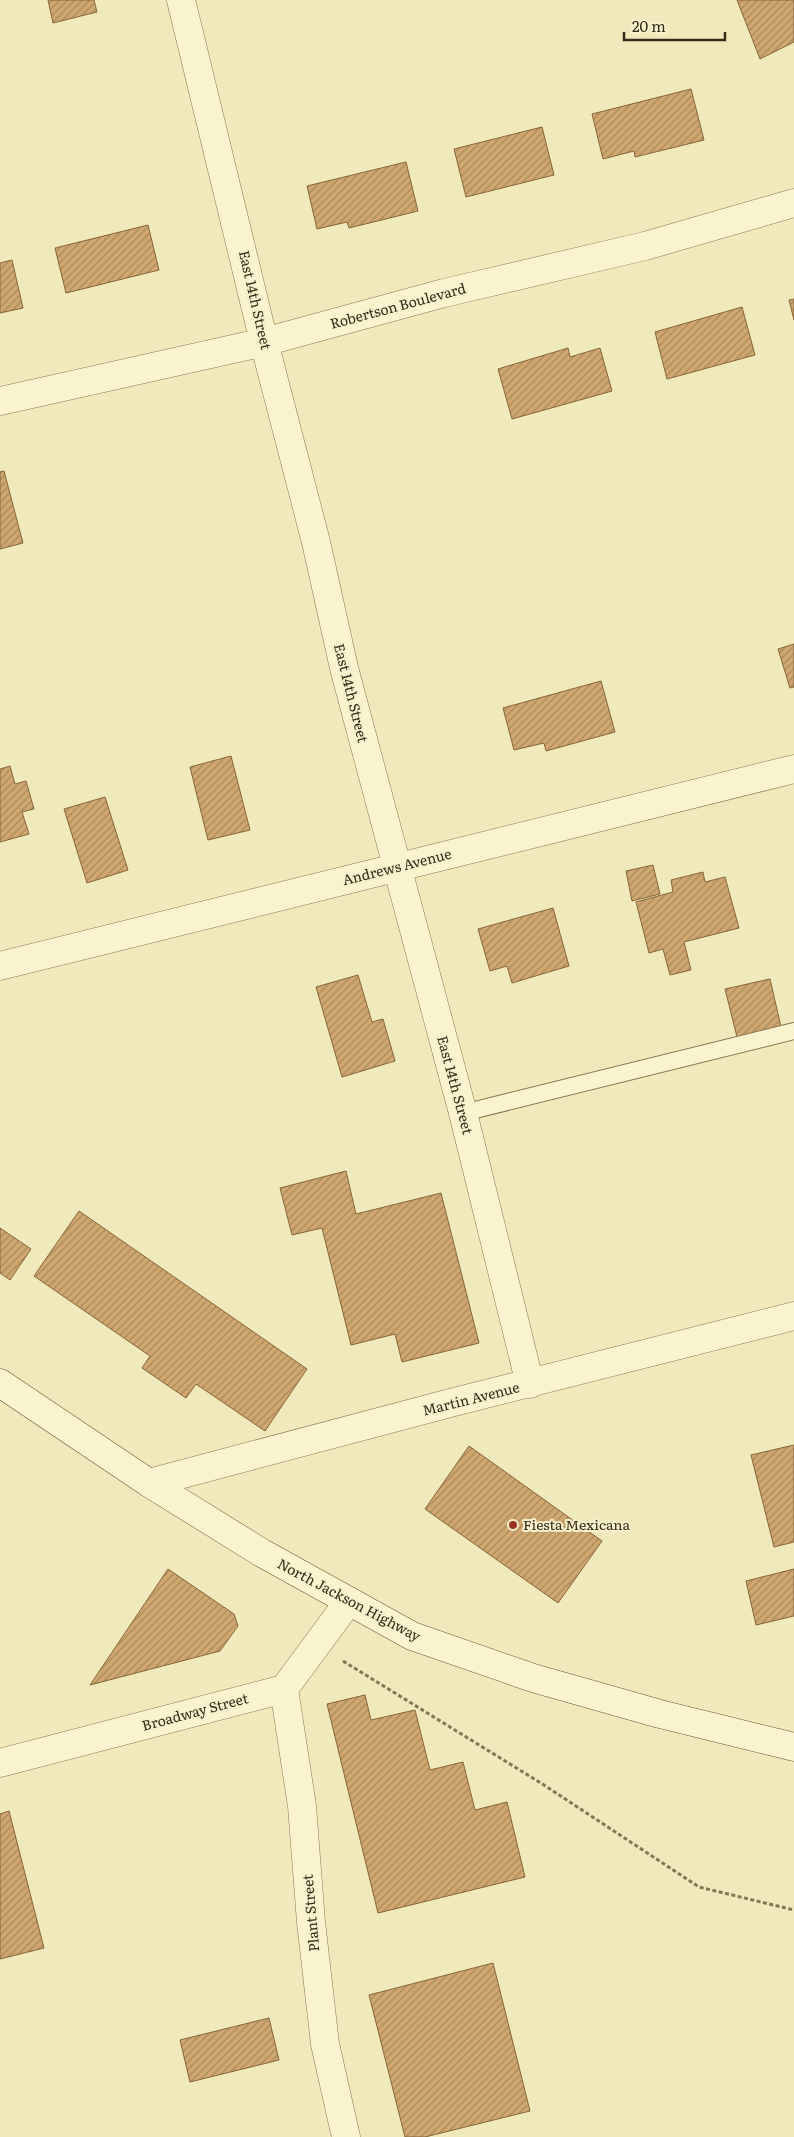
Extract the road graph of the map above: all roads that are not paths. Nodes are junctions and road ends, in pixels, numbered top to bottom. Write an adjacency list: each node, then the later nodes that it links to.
1 (181, 0): 3 (street, East 14th Street)
2 (794, 203): 3 (street, Robertson Boulevard)
3 (264, 342): 4 (street, Robertson Boulevard); 6 (street, East 14th Street)
4 (0, 401)
5 (794, 769): 6 (street, Andrews Avenue)
6 (396, 867): 7 (street, Andrews Avenue); 9 (street, East 14th Street)
7 (0, 966)
8 (794, 1031): 9 (lane)
9 (463, 1113): 12 (street, East 14th Street)
10 (794, 1316): 12 (street, Martin Avenue)
11 (0, 1384): 13 (street, North Jackson Highway)
12 (530, 1384): 13 (street, Martin Avenue)
13 (149, 1483): 14 (street, North Jackson Highway)
14 (349, 1601): 15 (street); 16 (street, North Jackson Highway)
15 (284, 1689): 17 (street, Broadway Street); 18 (street, Plant Street)
16 (794, 1747)
17 (0, 1763)
18 (346, 2137)

